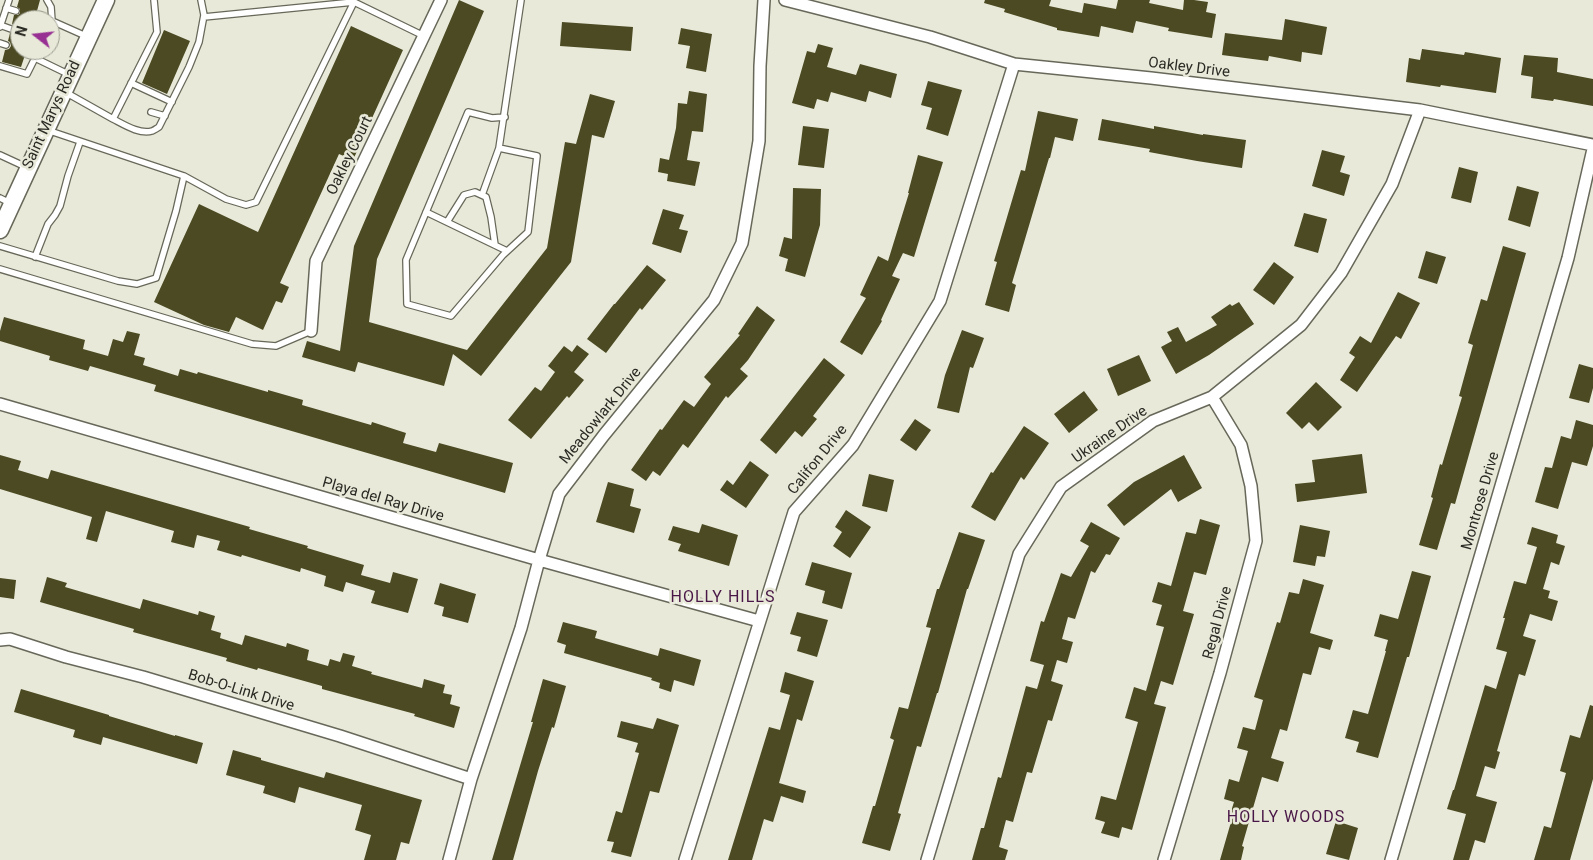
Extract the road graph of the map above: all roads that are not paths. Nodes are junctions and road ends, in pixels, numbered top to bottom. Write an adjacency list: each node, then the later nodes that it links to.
1 (8, 0): 10 (lane)
2 (106, 0): 16 (main road, Saint Marys Road)
3 (154, 0): 22 (lane)
4 (201, 0): 12 (lane)
5 (441, 0): 15 (street, Oakley Court)
6 (521, 0): 30 (lane)
7 (764, 0): 52 (street, Meadowlark Drive)
8 (785, 0): 19 (street, Oakley Drive)
9 (354, 1): 12 (lane); 15 (lane); 38 (lane)
10 (6, 8): 11 (lane); 13 (lane)
11 (13, 10)
12 (204, 18): 24 (lane)
13 (0, 26)
14 (60, 26): 16 (lane)
15 (424, 36): 49 (street, Oakley Court)
16 (88, 38): 21 (main road, Saint Marys Road)
17 (34, 60): 20 (lane)
18 (46, 60): 21 (lane)
19 (1014, 64): 27 (street, Oakley Drive); 53 (street, Califon Drive)
20 (0, 66)
21 (70, 75): 23 (main road, Saint Marys Road)
22 (131, 83): 24 (lane); 25 (lane)
23 (63, 92): 31 (lane); 32 (main road, Saint Marys Road)
24 (172, 102): 29 (lane)
25 (120, 105): 26 (lane); 31 (lane)
26 (127, 107)
27 (1420, 110): 34 (street, Oakley Drive); 50 (street, Ukraine Drive)
28 (151, 112): 29 (lane)
29 (165, 116): 31 (lane)
30 (505, 117): 35 (lane); 41 (lane)
31 (113, 119)
32 (45, 130): 33 (lane); 37 (main road, Saint Marys Road)
33 (80, 142): 38 (lane); 47 (lane)
34 (1593, 147): 60 (street, Montrose Drive)
35 (499, 148): 39 (lane); 46 (lane)
36 (0, 155): 37 (lane)
37 (28, 167): 40 (main road, Saint Marys Road)
38 (184, 176): 47 (lane)
39 (482, 195): 42 (lane); 44 (lane)
40 (6, 201): 43 (main road, Saint Marys Road)
41 (426, 212): 42 (lane); 46 (lane)
42 (447, 222): 44 (lane)
43 (0, 230)
44 (495, 245): 46 (lane)
45 (0, 246): 47 (lane)
46 (507, 251)
47 (35, 256)
48 (0, 269): 49 (lane)
49 (311, 331)
50 (1212, 397): 58 (street, Ukraine Drive); 59 (street, Regal Drive)
51 (0, 404): 52 (street, Playa del Ray Drive)
52 (538, 560): 53 (street, Playa del Ray Drive); 55 (street, Meadowlark Drive)
53 (759, 621): 57 (street, Califon Drive)
54 (0, 640): 55 (street, Bob-O-Link Drive)
55 (471, 779): 56 (street, Meadowlark Drive)
56 (449, 860)
57 (686, 860)
58 (927, 860)
59 (1164, 860)
60 (1391, 860)

